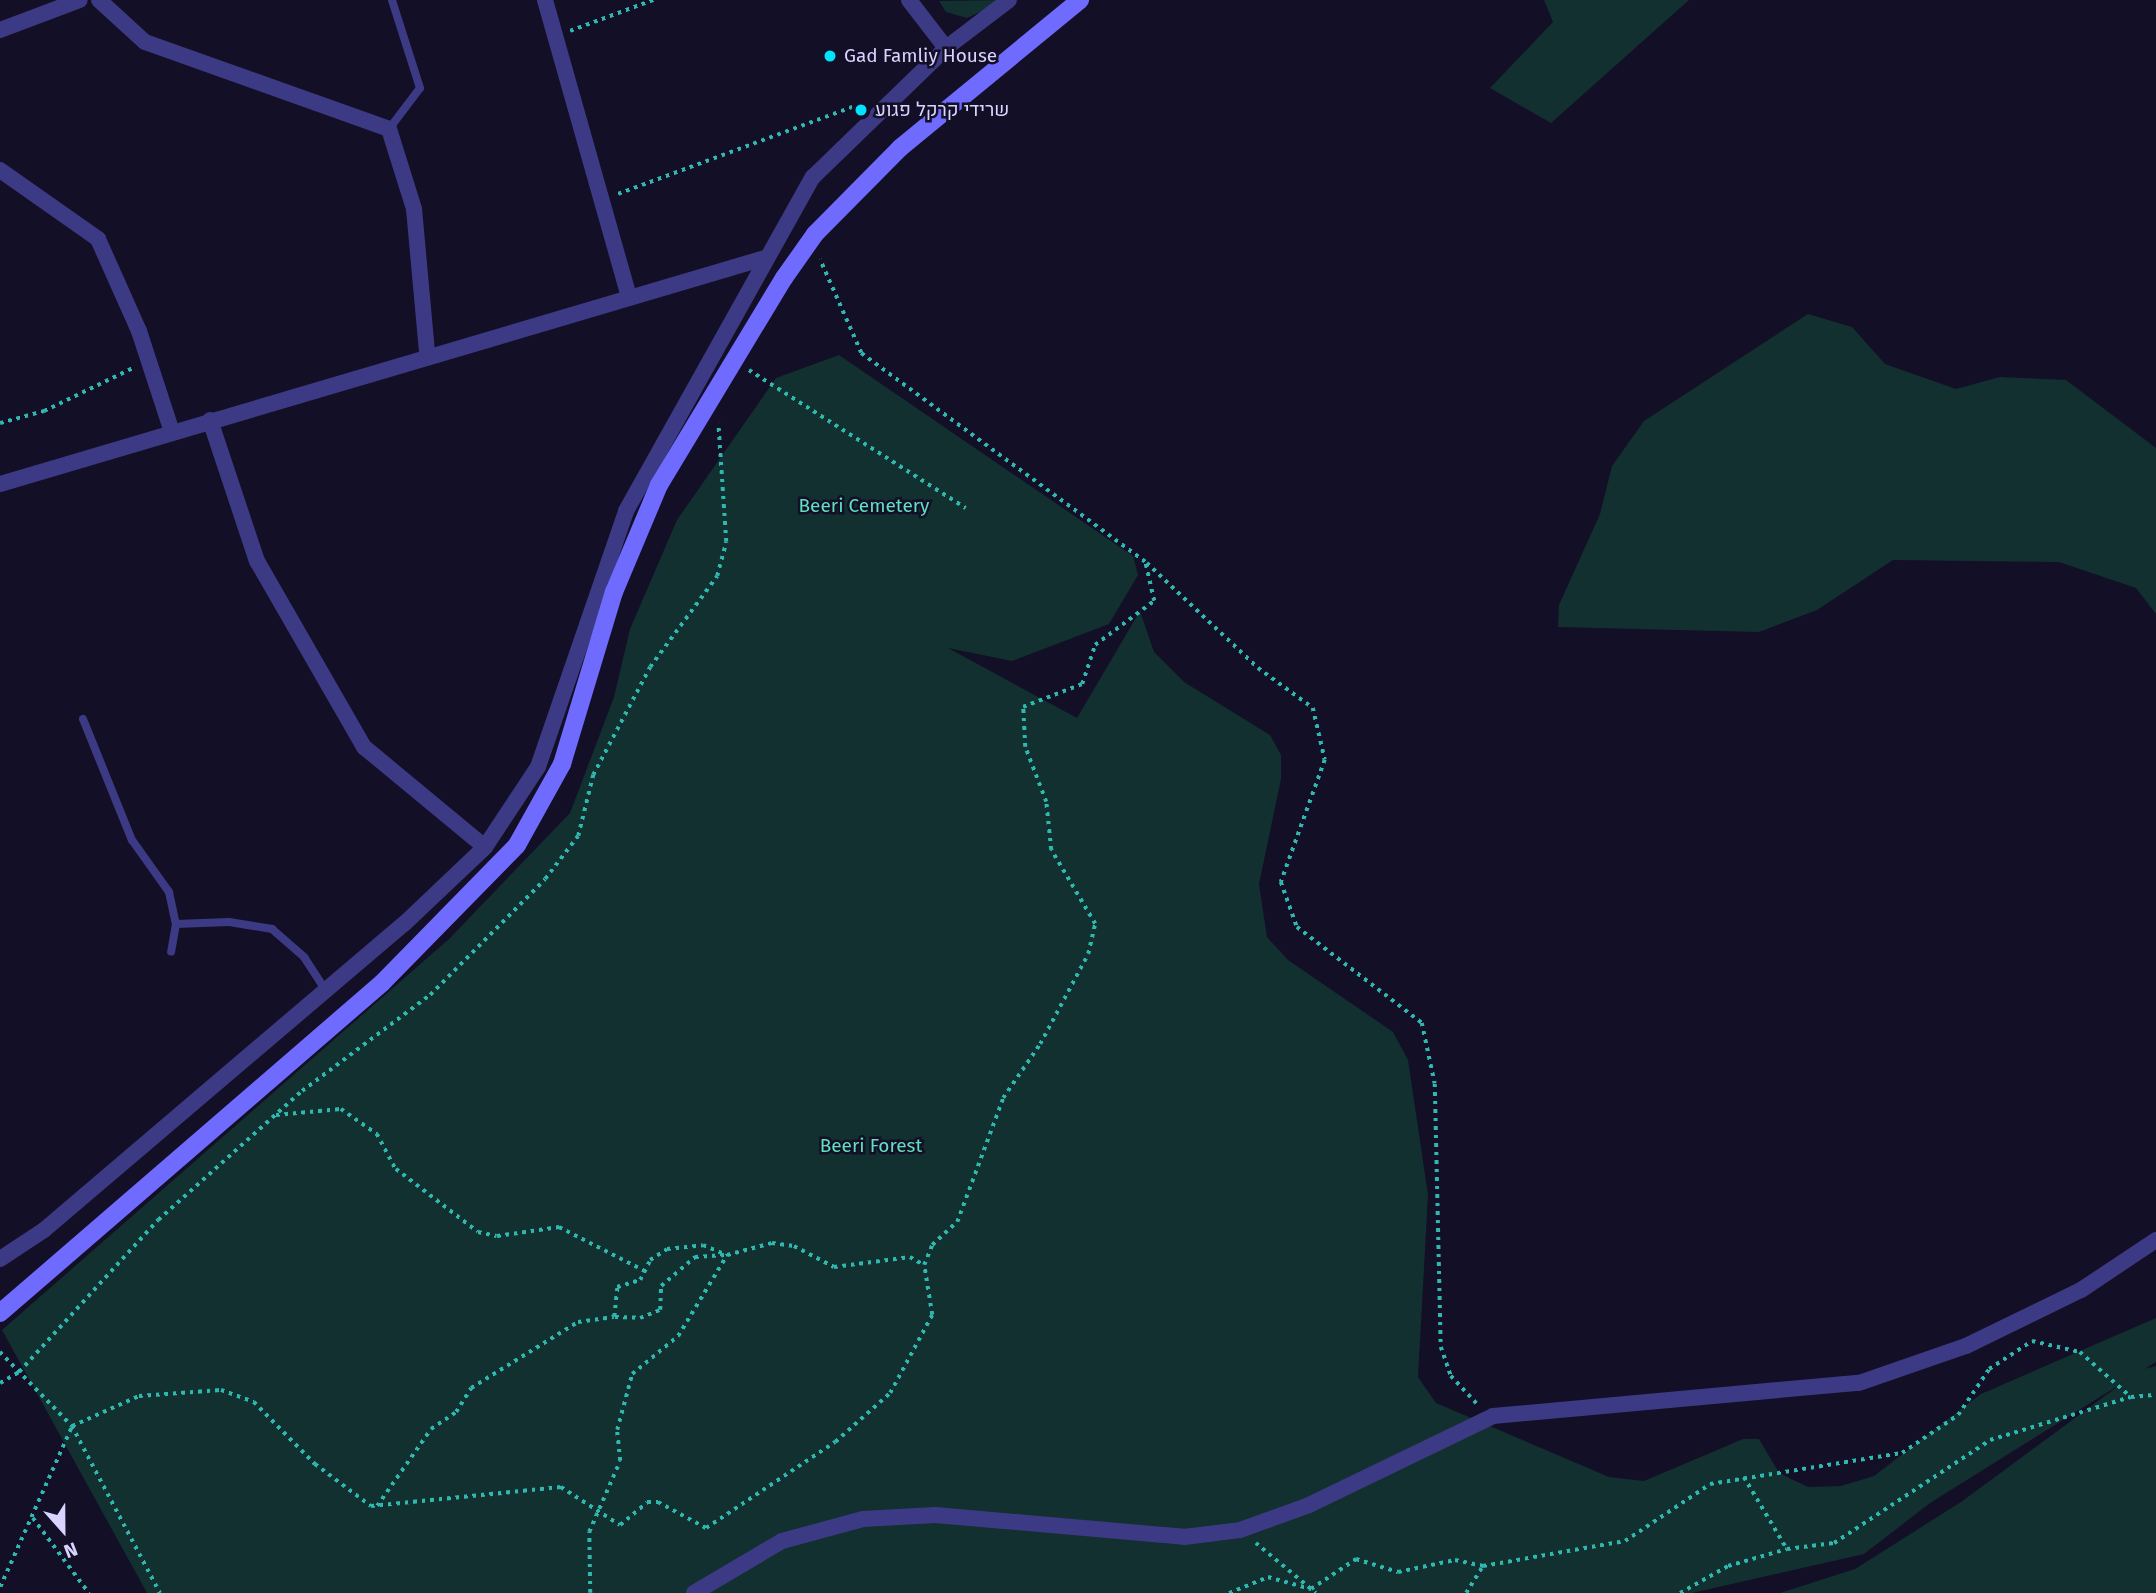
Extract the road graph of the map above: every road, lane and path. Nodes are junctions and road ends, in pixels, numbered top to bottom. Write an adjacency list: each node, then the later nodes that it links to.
1 (80, 0): 9 (street)
2 (99, 0): 13 (street)
3 (392, 0): 13 (lane)
4 (545, 0): 10 (street)
5 (653, 0): 10 (path)
6 (909, 0): 11 (street)
7 (1009, 0): 11 (street)
8 (1080, 0): 16 (street)
9 (0, 30)
10 (554, 36): 15 (street)
11 (946, 48): 17 (street)
12 (870, 100): 15 (path)
13 (389, 129): 19 (street)
14 (0, 170): 21 (street)
15 (599, 202): 18 (street)
16 (815, 234): 20 (street); 27 (path)
17 (765, 258): 18 (street); 29 (street)
18 (628, 293): 19 (street)
19 (427, 353): 22 (street)
20 (732, 359): 26 (path); 39 (street)
21 (149, 360): 23 (path); 24 (street)
22 (210, 420): 24 (street); 29 (street)
23 (0, 422)
24 (172, 432): 25 (street)
25 (0, 484)
26 (965, 508)
27 (1145, 562): 37 (path); 46 (path)
28 (83, 719): 30 (lane)
29 (485, 847): 32 (street)
30 (176, 924): 31 (lane); 32 (lane)
31 (171, 952)
32 (324, 988): 36 (street)
33 (275, 1115): 38 (path)
34 (2156, 1240): 46 (street)
35 (727, 1255): 37 (path); 38 (path); 40 (path); 50 (path)
36 (0, 1259)
37 (924, 1265): 50 (path)
38 (645, 1271): 40 (path)
39 (0, 1313)
40 (614, 1317): 49 (path)
41 (0, 1352): 42 (path)
42 (19, 1372): 43 (path); 47 (path)
43 (0, 1383)
44 (2156, 1395): 45 (path)
45 (2131, 1397): 48 (path); 53 (path)
46 (1493, 1416): 52 (street)
47 (72, 1426): 49 (path); 51 (path); 58 (path)
48 (1744, 1477): 53 (path); 54 (path)
49 (377, 1506): 50 (path)
50 (595, 1514): 59 (path)
51 (33, 1518): 55 (path); 57 (path)
52 (1240, 1530): 56 (path); 60 (street)
53 (1787, 1549): 64 (path)
54 (1483, 1566): 56 (path); 63 (path)
55 (0, 1587)
56 (1311, 1589): 61 (path); 62 (path)
57 (89, 1593)
58 (160, 1593)
59 (590, 1593)
60 (694, 1593)
61 (1229, 1593)
62 (1316, 1593)
63 (1466, 1593)
64 (1680, 1593)

